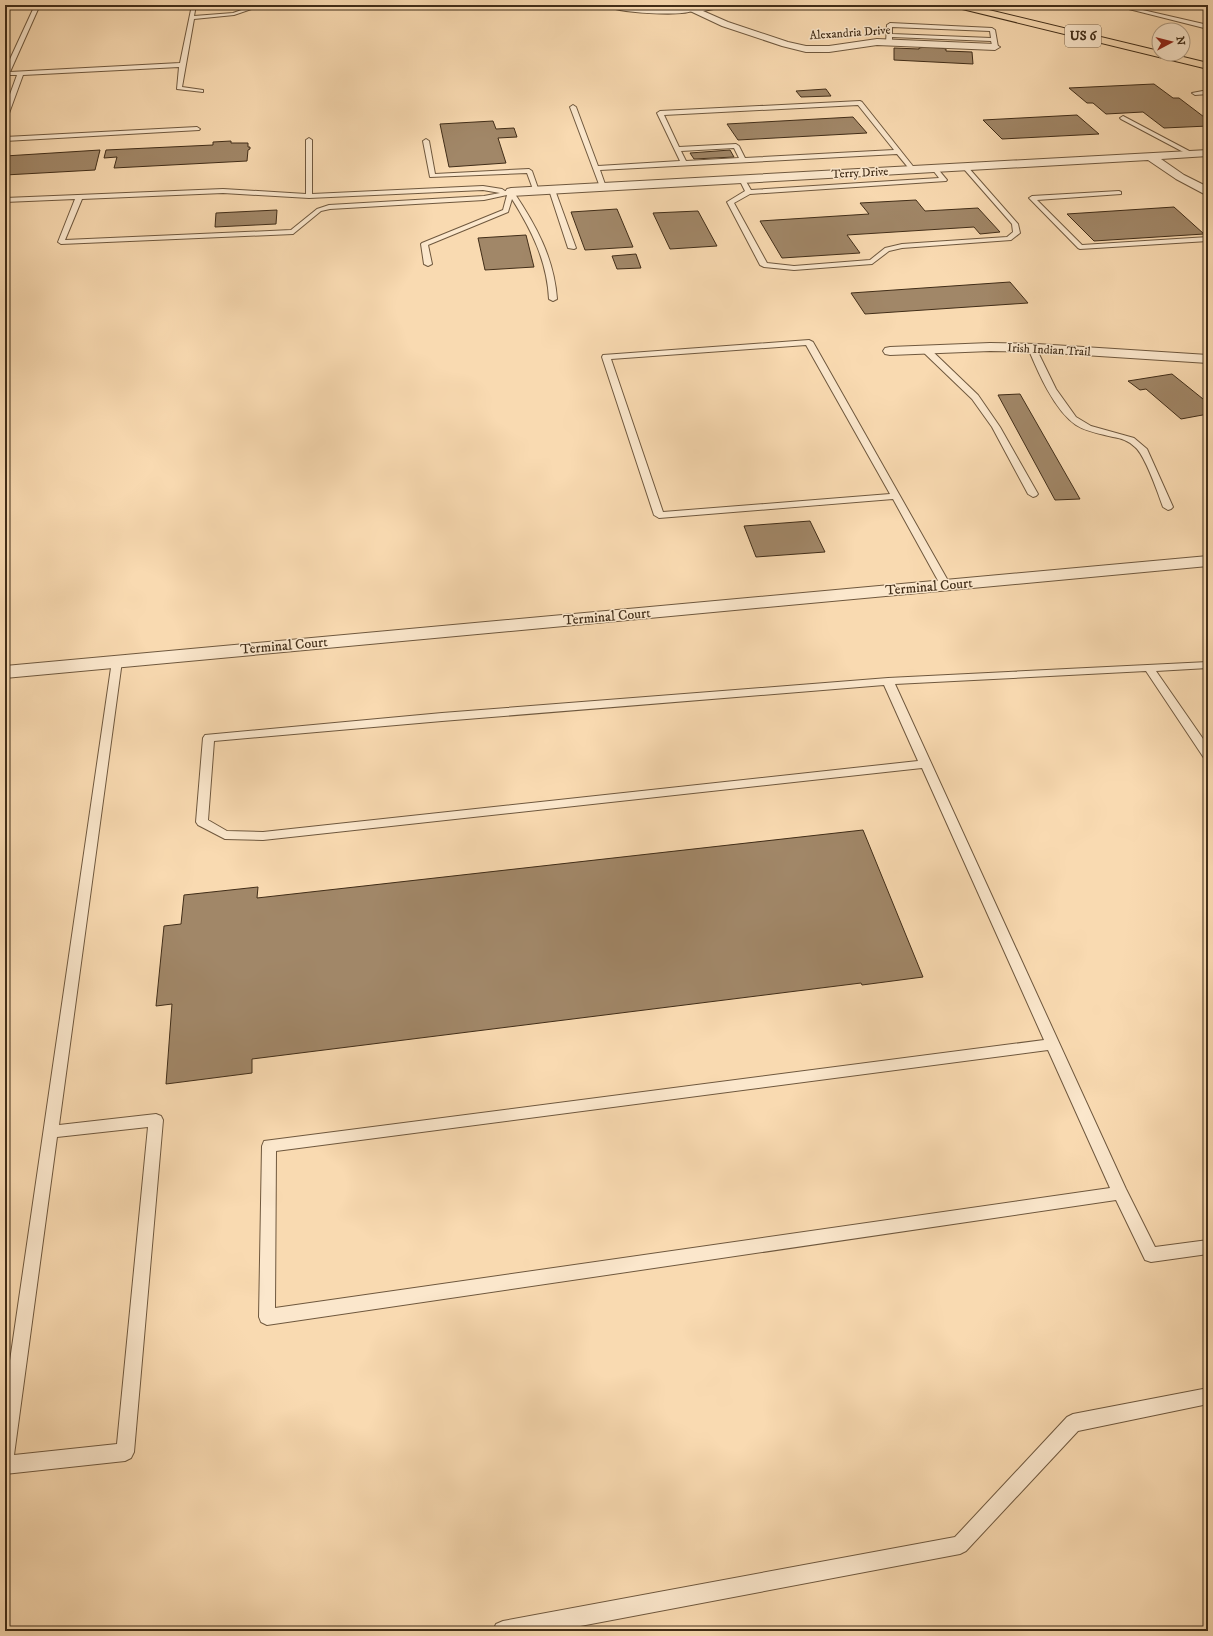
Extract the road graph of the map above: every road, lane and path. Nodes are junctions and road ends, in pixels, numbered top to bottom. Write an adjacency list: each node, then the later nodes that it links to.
1 (56, 5): 15 (lane)
2 (194, 5): 9 (lane)
3 (261, 5): 9 (lane)
4 (606, 5): 8 (lane)
5 (720, 5): 8 (street)
6 (957, 5): 14 (main road, US 6)
7 (1115, 5): 10 (lane)
8 (693, 10): 11 (street, Alexandria Drive)
9 (192, 18): 13 (lane)
10 (1208, 26)
11 (889, 39): 12 (street, Alexandria Drive); 12 (lane)
12 (995, 44)
13 (182, 65): 15 (lane); 16 (lane)
14 (1208, 66)
15 (21, 73): 20 (lane)
16 (201, 91)
17 (1208, 92): 18 (lane)
18 (1195, 93)
19 (573, 107): 34 (lane)
20 (5, 116)
21 (1123, 118): 29 (lane)
22 (197, 129): 23 (lane)
23 (5, 139)
24 (309, 140): 45 (lane)
25 (426, 141): 40 (lane)
26 (677, 149): 27 (lane); 31 (lane); 32 (lane)
27 (899, 152): 31 (lane); 36 (lane)
28 (1208, 153): 29 (street, Terry Drive)
29 (1191, 154): 30 (street, Terry Drive)
30 (1151, 157): 33 (street, Terry Drive); 43 (street)
31 (743, 160): 32 (lane)
32 (684, 163): 34 (lane)
33 (965, 167): 35 (street, Terry Drive); 42 (lane)
34 (596, 168): 38 (lane)
35 (935, 169): 36 (street, Terry Drive); 42 (lane)
36 (913, 170): 37 (street, Terry Drive)
37 (742, 179): 38 (street, Terry Drive); 42 (lane)
38 (603, 187): 39 (street, Terry Drive)
39 (552, 190): 40 (street, Terry Drive); 49 (lane)
40 (536, 191): 41 (street, Terry Drive)
41 (511, 192): 45 (lane); 46 (lane); 50 (lane); 51 (lane)
42 (749, 192)
43 (1208, 192)
44 (1120, 193): 48 (lane)
45 (309, 196): 46 (lane)
46 (79, 197): 47 (lane)
47 (5, 200)
48 (1208, 239)
49 (572, 248)
50 (428, 264)
51 (553, 300)
52 (1032, 348): 53 (street, Irish Indian Trail); 55 (street, Irish Indian Trail); 58 (lane)
53 (925, 349): 54 (street, Irish Indian Trail); 56 (lane)
54 (890, 351)
55 (1208, 359)
56 (1033, 494)
57 (895, 496): 57 (lane); 60 (lane)
58 (1168, 506)
59 (1208, 560): 60 (street, Terminal Court)
60 (946, 586): 61 (street, Terminal Court)
61 (117, 661): 64 (street, Terminal Court); 69 (lane)
62 (1208, 665): 63 (lane)
63 (1149, 668): 65 (lane); 66 (lane)
64 (5, 672)
65 (888, 681): 67 (lane); 67 (lane)
66 (1208, 755)
67 (926, 764): 68 (lane)
68 (1053, 1044): 70 (lane); 70 (lane)
69 (50, 1132): 73 (lane); 74 (lane)
70 (1120, 1193): 71 (lane)
71 (1208, 1247)
72 (1208, 1396): 75 (lane)
73 (5, 1455)
74 (5, 1465)
75 (503, 1631)

